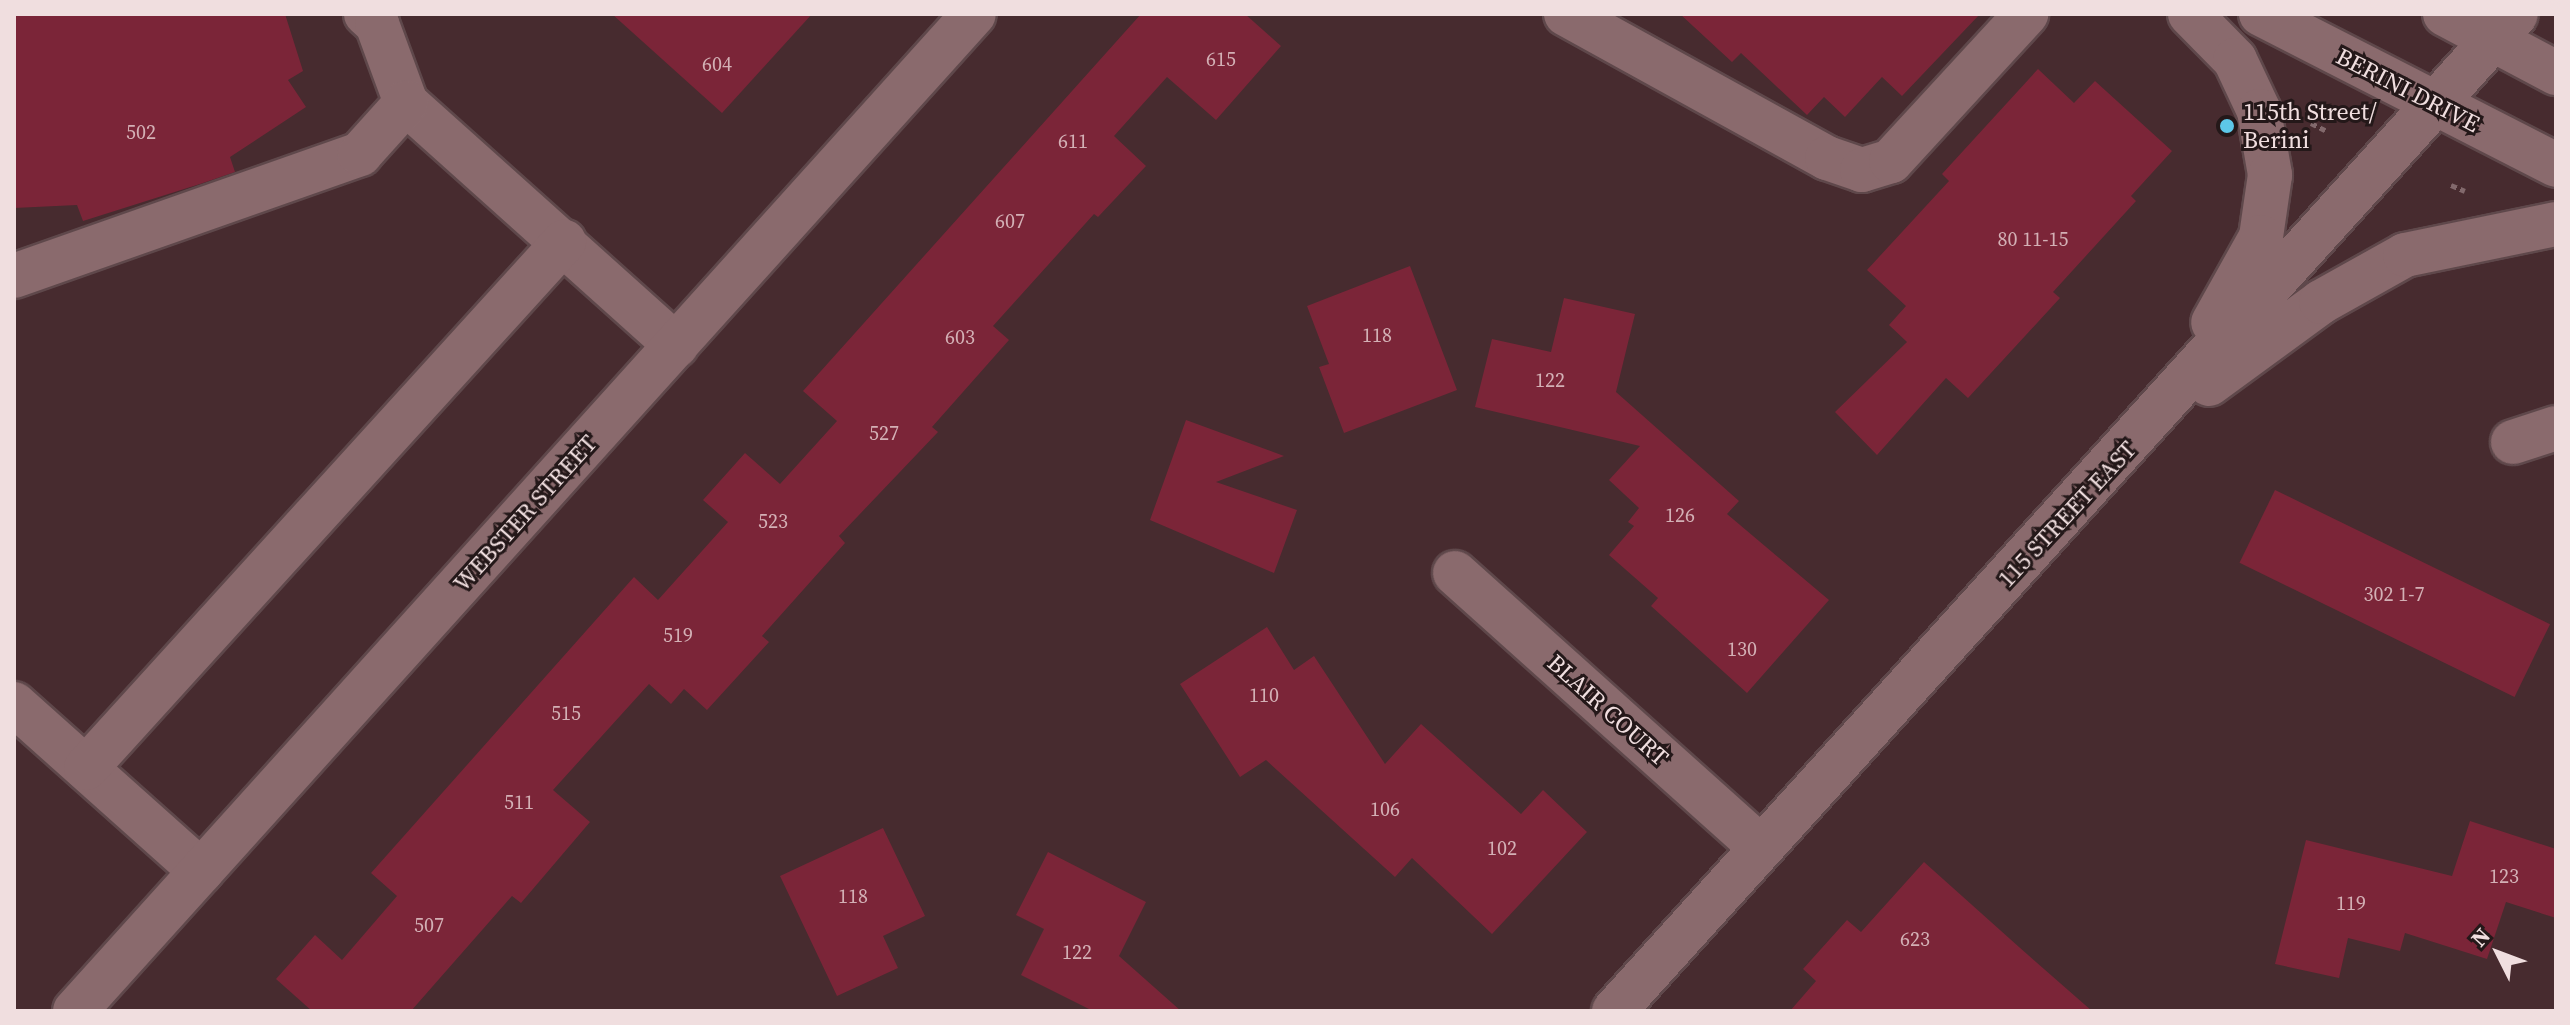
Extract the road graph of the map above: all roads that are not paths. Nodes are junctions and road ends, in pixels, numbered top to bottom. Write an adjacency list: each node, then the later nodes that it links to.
1 (366, 14): 10 (street)
2 (974, 14): 16 (street, WEBSTER STREET)
3 (1566, 14): 4 (street)
4 (2026, 14)
5 (2190, 14): 18 (street)
6 (2261, 14): 11 (street, BERINI DRIVE)
7 (2445, 14): 8 (street)
8 (2504, 27): 9 (street); 11 (street, 115 STREET EAST)
9 (2556, 73)
10 (406, 103): 14 (street); 15 (street)
11 (2434, 103): 12 (street, BERINI DRIVE); 18 (street, 115 STREET EAST)
12 (2556, 165)
13 (2556, 224): 18 (street)
14 (564, 242): 16 (street); 22 (street)
15 (14, 276)
16 (676, 345): 24 (street, WEBSTER STREET)
17 (2556, 428): 19 (street)
18 (2139, 435): 23 (street, 115 STREET EAST)
19 (2513, 442)
20 (1455, 573): 23 (street, BLAIR COURT)
21 (14, 704): 22 (street)
22 (86, 768): 24 (street)
23 (1761, 848): 26 (street, 115 STREET EAST)
24 (201, 871): 25 (street, WEBSTER STREET)
25 (75, 1011)
26 (1614, 1011)

